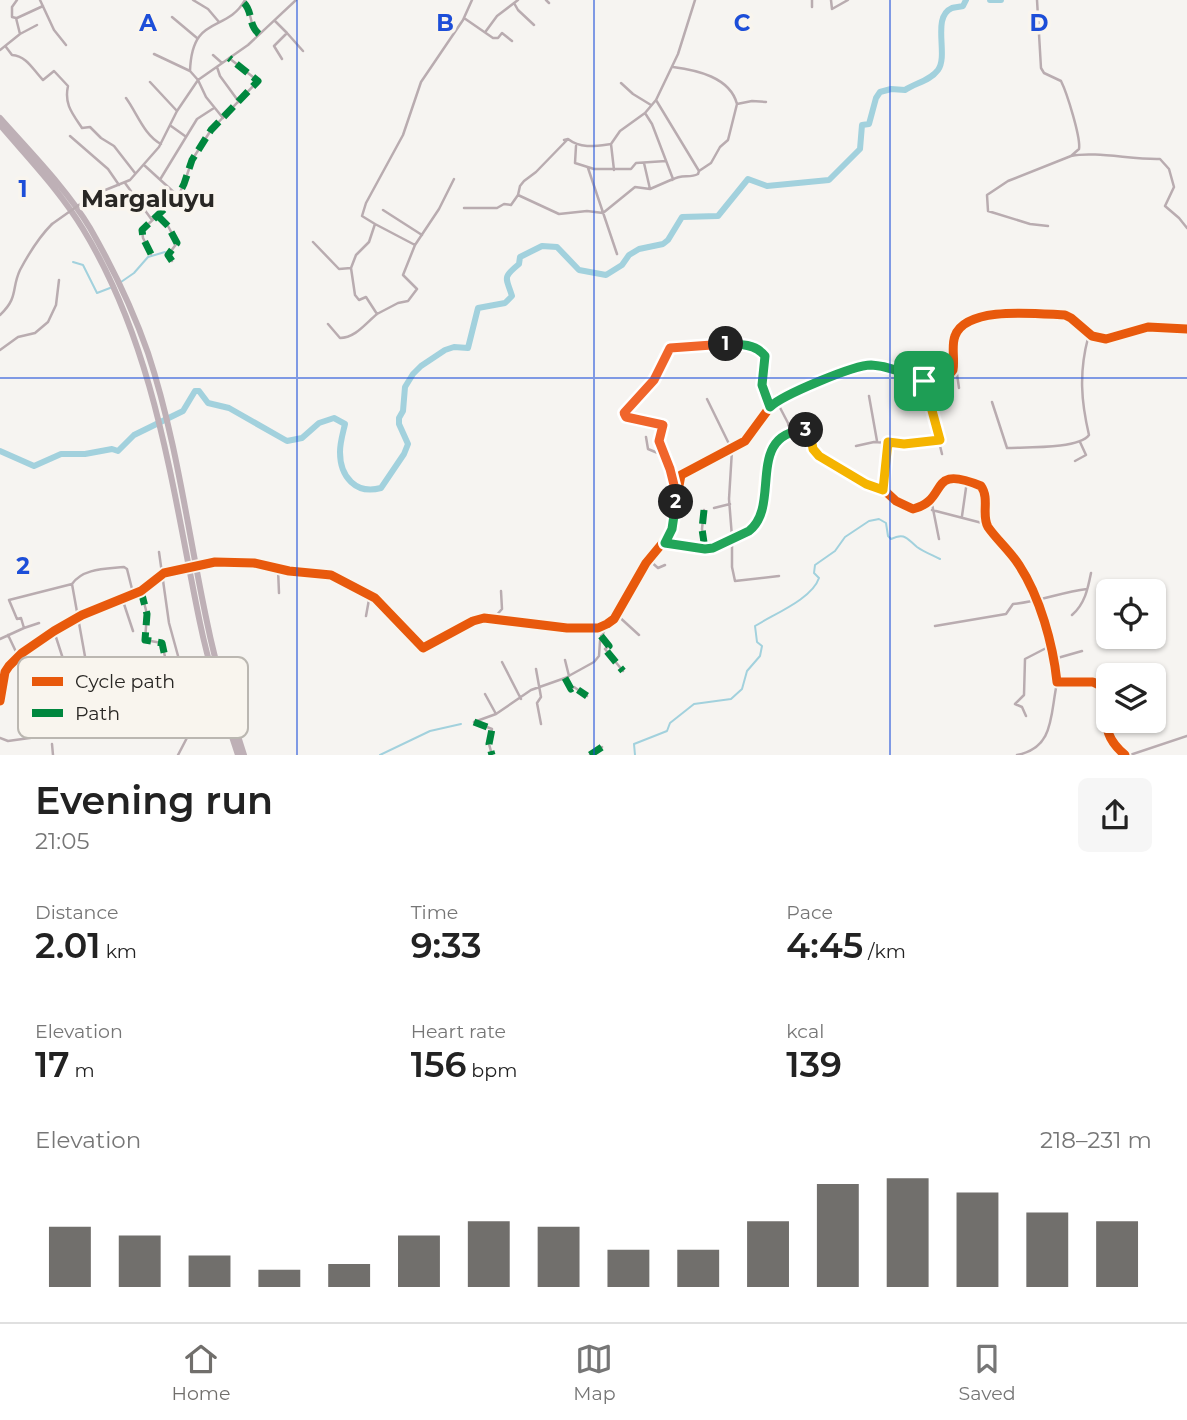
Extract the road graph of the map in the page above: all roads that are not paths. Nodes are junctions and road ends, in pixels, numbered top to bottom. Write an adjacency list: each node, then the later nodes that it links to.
1 (17, 0): 17 (street)
2 (40, 0): 13 (street)
3 (193, 0): 19 (street)
4 (472, 0): 16 (street)
5 (695, 0): 38 (street)
6 (812, 0): 14 (street)
7 (831, 0): 8 (street)
8 (848, 0)
9 (1037, 0): 61 (street)
10 (244, 1): 19 (street); 25 (street)
11 (294, 1): 18 (street)
12 (516, 1): 21 (street); 22 (street)
13 (43, 6): 17 (street); 28 (street)
14 (812, 7)
15 (172, 17): 26 (street)
16 (464, 18): 22 (street); 82 (street)
17 (16, 19): 24 (street)
18 (275, 21): 23 (street); 25 (street)
19 (219, 22): 26 (street)
20 (37, 25): 24 (street)
21 (534, 25)
22 (486, 31): 27 (street)
23 (286, 33): 31 (street); 35 (street)
24 (20, 34): 29 (street)
25 (259, 34): 34 (street)
26 (197, 38): 39 (street)
27 (512, 41)
28 (66, 45)
29 (6, 47): 30 (street); 68 (street)
30 (0, 50)
31 (303, 51)
32 (154, 54): 39 (street)
33 (213, 55): 36 (street)
34 (229, 58): 36 (street); 45 (street)
35 (282, 59)
36 (222, 62): 37 (street)
37 (217, 67): 40 (street); 45 (street)
38 (673, 68): 44 (street); 47 (street)
39 (190, 71): 40 (street)
40 (198, 80): 49 (street); 50 (street)
41 (150, 82): 50 (street)
42 (621, 83): 48 (street)
43 (126, 98): 58 (street)
44 (656, 100): 48 (street); 67 (street)
45 (239, 102): 53 (street)
46 (766, 102): 47 (street)
47 (737, 104): 67 (street)
48 (651, 105): 51 (street)
49 (214, 108): 53 (street); 57 (street)
50 (177, 111): 55 (street)
51 (645, 113): 59 (street); 62 (street)
52 (0, 118): 100 (highway)
53 (223, 118): 76 (street)
54 (0, 125): 100 (highway)
55 (170, 125): 57 (street); 58 (street)
56 (70, 135): 73 (street)
57 (185, 136): 69 (street)
58 (161, 144): 64 (street)
59 (611, 144): 60 (street); 66 (street)
60 (576, 145): 65 (street); 75 (street)
61 (1071, 156): 83 (street); 84 (street)
62 (666, 161): 63 (street); 71 (street)
63 (644, 163): 66 (street); 74 (street)
64 (144, 164): 68 (street); 69 (street)
65 (588, 168): 66 (street); 79 (street)
66 (614, 170)
67 (699, 170): 71 (street)
68 (135, 173): 72 (street)
69 (161, 178): 76 (street)
70 (454, 179): 85 (street)
71 (672, 180): 74 (street)
72 (125, 183): 73 (street); 81 (street)
73 (119, 185): 94 (street, bridge)
74 (650, 188): 79 (street)
75 (518, 195): 77 (street); 79 (street)
76 (177, 196): 80 (street)
77 (464, 208)
78 (383, 210): 85 (street)
79 (603, 213): 89 (street)
80 (159, 215): 81 (street); 90 (street)
81 (153, 220): 88 (street)
82 (375, 224): 87 (street); 91 (street)
83 (1048, 226)
84 (1187, 228)
85 (422, 235): 87 (street)
86 (313, 242): 91 (street)
87 (415, 244): 93 (street)
88 (151, 254)
89 (617, 254)
90 (172, 261)
91 (351, 268): 93 (street)
92 (59, 280): 98 (street)
93 (377, 314): 95 (street)
94 (0, 315)
95 (328, 324)
96 (1187, 329): 97 (street)
97 (1092, 336): 99 (street); 113 (street)
98 (0, 350)
99 (951, 373): 101 (street); 102 (street)
100 (152, 378): 119 (highway)
101 (924, 381): 105 (street); 110 (street)
102 (959, 388)
103 (869, 396): 111 (street)
104 (707, 399): 115 (street)
105 (776, 400): 107 (street); 108 (street)
106 (992, 402): 113 (street)
107 (770, 407): 115 (street); 117 (street)
108 (790, 433): 121 (street); 130 (street)
109 (646, 437): 117 (street)
110 (940, 440): 112 (street); 116 (street)
111 (877, 442): 112 (street); 114 (street)
112 (888, 442): 121 (street)
113 (1080, 442): 118 (street)
114 (856, 446)
115 (732, 450): 122 (street); 124 (street)
116 (942, 454)
117 (665, 456): 122 (street)
118 (1075, 461)
119 (174, 470): 172 (highway); 173 (highway)
120 (967, 481): 123 (street); 128 (street); 129 (street)
121 (883, 490): 123 (street)
122 (677, 497): 132 (street)
123 (931, 499): 127 (street)
124 (730, 504): 125 (street); 130 (street)
125 (714, 508)
126 (704, 510): 133 (street)
127 (932, 510): 128 (street); 131 (street)
128 (962, 516): 129 (street)
129 (986, 524): 149 (street)
130 (732, 538): 133 (street); 140 (street)
131 (939, 539)
132 (665, 543): 133 (street); 135 (street)
133 (705, 549)
134 (159, 552): 139 (street)
135 (649, 560): 136 (street); 150 (street)
136 (665, 565)
137 (278, 569): 139 (street, bridge); 145 (street); 147 (street)
138 (1091, 573): 142 (street)
139 (160, 575): 143 (street); 171 (street)
140 (779, 576)
141 (72, 584): 146 (street); 153 (street); 158 (street)
142 (1087, 589): 149 (street); 151 (street)
143 (141, 590): 146 (street); 170 (street)
144 (501, 591): 154 (street)
145 (279, 593)
146 (133, 594): 148 (street)
147 (370, 594): 152 (street); 154 (street)
148 (122, 598): 153 (street); 160 (street)
149 (1036, 602): 157 (street); 165 (street)
150 (616, 614): 156 (street); 162 (street)
151 (1072, 615)
152 (366, 616)
153 (78, 617): 159 (street); 169 (street)
154 (495, 618): 156 (street)
155 (39, 623): 158 (street)
156 (607, 624): 163 (street)
157 (935, 626)
158 (24, 628): 161 (street)
159 (54, 631): 167 (street); 168 (street)
160 (133, 631)
161 (8, 635): 164 (street); 167 (street)
162 (639, 635)
163 (601, 636): 178 (street); 181 (street)
164 (0, 639)
165 (1052, 645): 174 (street); 189 (street)
166 (1082, 651): 174 (street)
167 (18, 656): 179 (street)
168 (62, 657)
169 (85, 657)
170 (165, 657)
171 (179, 657)
172 (209, 657)
173 (216, 657)
174 (1054, 659): 182 (street)
175 (565, 660): 181 (street)
176 (502, 662): 186 (street)
177 (536, 668): 183 (street)
178 (623, 671)
179 (5, 672): 180 (street); 187 (street)
180 (0, 674)
181 (567, 677): 183 (street); 185 (street)
182 (1057, 682): 205 (street); 206 (street)
183 (540, 687): 186 (street); 190 (street)
184 (485, 694): 188 (street)
185 (587, 696)
186 (521, 699): 188 (street)
187 (0, 701)
188 (496, 714): 203 (street)
189 (1026, 716)
190 (541, 724)
191 (1187, 736): 206 (street)
192 (0, 738): 193 (street)
193 (30, 738)
194 (187, 738): 200 (street)
195 (233, 738): 201 (highway)
196 (238, 738): 202 (highway)
197 (52, 744): 199 (street)
198 (602, 747): 204 (street)
199 (53, 755)
200 (178, 755)
201 (238, 755)
202 (244, 755)
203 (492, 755)
204 (590, 755)
205 (1017, 755)
206 (1128, 755)

